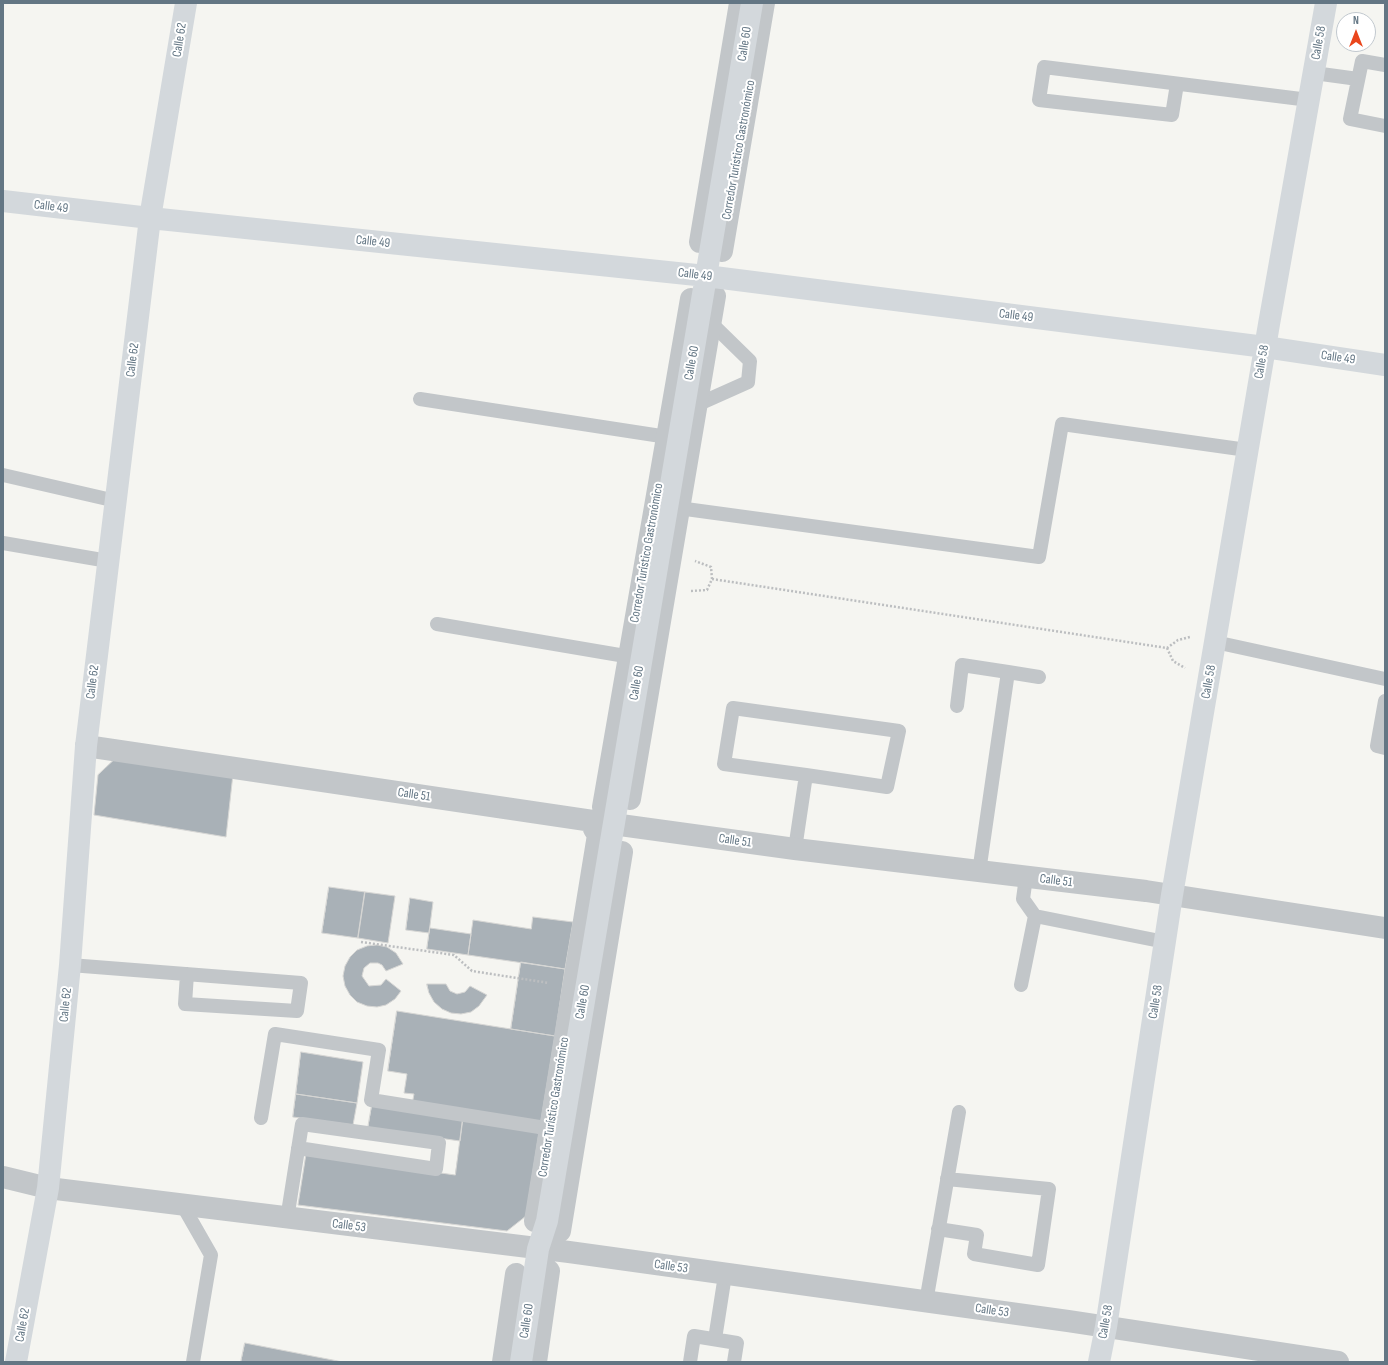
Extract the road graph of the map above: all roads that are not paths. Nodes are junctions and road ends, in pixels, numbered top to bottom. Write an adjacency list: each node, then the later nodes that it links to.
1 (186, 3): 13 (main road, Calle 62)
2 (740, 3): 14 (street, Corredor Turístico Gastronómico)
3 (752, 3): 16 (main road, Calle 60)
4 (764, 3): 15 (street, Corredor Turístico Gastronómico)
5 (1326, 3): 7 (main road, Calle 58)
6 (1385, 65): 8 (lane)
7 (1314, 73): 8 (lane); 10 (main road, Calle 58)
8 (1358, 79): 11 (lane)
9 (1177, 84): 9 (lane); 10 (lane)
10 (1308, 100): 18 (main road, Calle 58)
11 (1385, 126)
12 (3, 201): 13 (main road, Calle 49)
13 (150, 218): 16 (main road, Calle 49); 25 (main road, Calle 62)
14 (700, 242)
15 (722, 251)
16 (711, 286): 17 (main road, Calle 60); 18 (main road, Calle 49)
17 (700, 311): 21 (main road, Calle 60); 21 (lane); 22 (street, Corredor Turístico Gastronómico)
18 (1265, 347): 19 (main road, Calle 49); 23 (main road, Calle 58)
19 (1385, 365)
20 (420, 399): 22 (lane)
21 (690, 407): 22 (main road, Calle 60); 26 (street, Corredor Turístico Gastronómico)
22 (673, 438): 26 (main road, Calle 60); 31 (street, Corredor Turístico Gastronómico)
23 (1247, 450): 26 (lane); 30 (main road, Calle 58)
24 (3, 476): 25 (lane)
25 (116, 501): 28 (main road, Calle 62)
26 (673, 507): 31 (main road, Calle 60); 40 (street, Corredor Turístico Gastronómico)
27 (3, 543): 28 (lane)
28 (108, 561): 37 (main road, Calle 62)
29 (437, 624): 31 (lane)
30 (1206, 639): 34 (lane); 46 (main road, Calle 58)
31 (635, 658): 41 (main road, Calle 60)
32 (1008, 672): 33 (lane); 36 (lane); 44 (lane)
33 (1039, 677)
34 (1385, 680)
35 (1385, 701): 38 (lane)
36 (957, 706)
37 (86, 746): 41 (street, Calle 51); 50 (main road, Calle 62)
38 (1385, 748)
39 (806, 776): 39 (lane); 42 (lane)
40 (630, 799)
41 (603, 820): 42 (street, Calle 51); 55 (main road, Calle 60); 55 (street, Corredor Turístico Gastronómico)
42 (795, 849): 44 (street, Calle 51)
43 (622, 852): 64 (street, Corredor Turístico Gastronómico)
44 (979, 872): 45 (street, Calle 51)
45 (1026, 877): 46 (street, Calle 51); 47 (lane)
46 (1172, 895): 48 (street, Calle 51); 49 (main road, Calle 58)
47 (1035, 916): 49 (lane); 52 (lane)
48 (1385, 928)
49 (1165, 942): 70 (main road, Calle 58)
50 (70, 964): 51 (lane); 59 (main road, Calle 62)
51 (187, 974): 51 (lane)
52 (1021, 985)
53 (959, 1112): 58 (lane)
54 (261, 1118): 55 (lane)
55 (556, 1130): 62 (street, Corredor Turístico Gastronómico); 65 (main road, Calle 60)
56 (298, 1148): 56 (lane); 61 (lane)
57 (3, 1177): 59 (street, Calle 53)
58 (947, 1179): 63 (lane); 63 (lane)
59 (48, 1188): 60 (street, Calle 53); 72 (main road, Calle 62)
60 (183, 1206): 61 (street, Calle 53); 73 (lane)
61 (287, 1219): 65 (street, Calle 53)
62 (535, 1221)
63 (938, 1229): 69 (lane)
64 (560, 1231)
65 (538, 1249): 68 (street, Calle 53); 75 (main road, Calle 60)
66 (549, 1271): 76 (street)
67 (516, 1274): 74 (street)
68 (725, 1275): 69 (street, Calle 53); 71 (lane)
69 (926, 1302): 70 (street, Calle 53)
70 (1106, 1327): 79 (main road, Calle 58); 80 (street, Calle 53)
71 (716, 1340): 77 (lane); 78 (lane)
72 (16, 1362)
73 (193, 1362)
74 (504, 1362)
75 (521, 1362)
76 (536, 1362)
77 (690, 1362)
78 (734, 1362)
79 (1099, 1362)
80 (1338, 1362)

